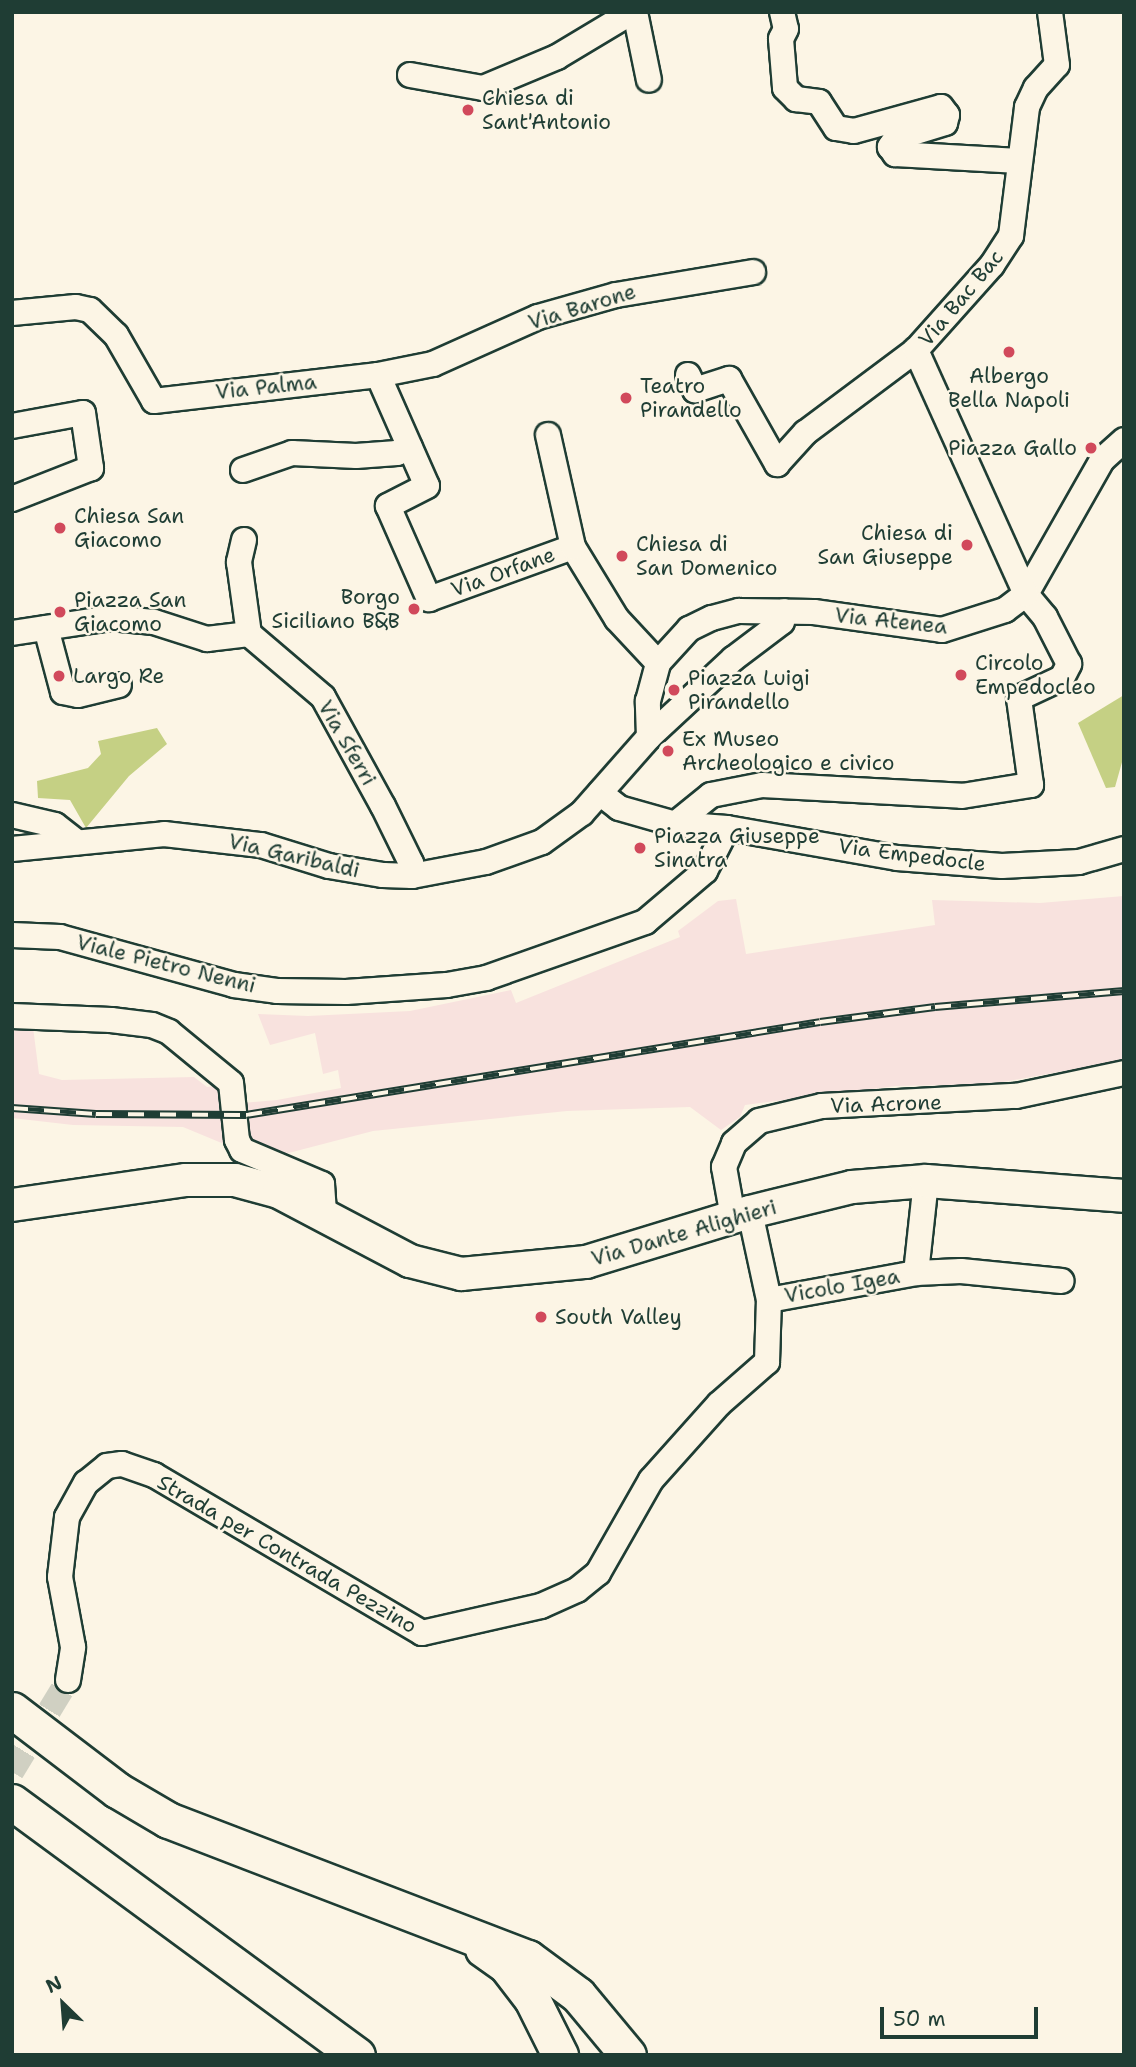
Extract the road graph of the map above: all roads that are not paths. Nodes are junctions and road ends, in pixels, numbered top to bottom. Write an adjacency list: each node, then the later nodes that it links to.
1 (634, 12): 4 (street); 5 (street)
2 (782, 12): 6 (street)
3 (1050, 12): 6 (street, Via Bac Bac)
4 (410, 75)
5 (649, 80)
6 (1019, 161): 9 (street, Via Bac Bac)
7 (752, 272): 10 (street, Via Barone)
8 (12, 313): 10 (street, Via Palma)
9 (916, 350): 11 (street); 20 (street, Via Bac Bac)
10 (378, 375): 15 (street, Via Orfane)
11 (688, 375)
12 (12, 426): 17 (street)
13 (548, 435): 19 (street)
14 (1124, 440): 20 (street, Via Atenea)
15 (410, 447): 16 (street); 19 (street, Via Orfane)
16 (243, 470)
17 (12, 499)
18 (244, 540): 24 (street)
19 (573, 547): 25 (street, Via Orfane)
20 (1026, 594): 21 (street, Via Atenea); 30 (street, Via Bac Bac)
21 (783, 611): 25 (street, Via Atenea); 27 (street)
22 (46, 628): 23 (street); 24 (street); 26 (street)
23 (12, 633)
24 (249, 634): 35 (street, Via Sferri)
25 (658, 663): 27 (street)
26 (119, 685)
27 (649, 737): 28 (street)
28 (600, 793): 30 (street); 35 (street, Via Garibaldi)
29 (12, 815): 32 (street)
30 (675, 824): 31 (street, Via Empedocle)
31 (727, 828): 33 (street, Via Empedocle); 36 (street, Viale Pietro Nenni)
32 (77, 842): 34 (street, Via Garibaldi); 35 (street, Via Garibaldi)
33 (1122, 845)
34 (12, 849)
35 (412, 876)
36 (12, 935)
37 (12, 1016): 42 (street)
38 (1124, 1073): 43 (street, Via Acrone)
39 (926, 1181): 40 (street, Via Dante Alighieri); 43 (street, Via Dante Alighieri); 44 (street, Vicolo Igea)
40 (1124, 1196)
41 (12, 1205): 42 (street, Via Dante Alighieri)
42 (324, 1214): 43 (street, Via Dante Alighieri)
43 (742, 1215): 46 (street, Strada per Contrada Pezzino)
44 (916, 1273): 45 (street, Vicolo Igea); 46 (street, Vicolo Igea)
45 (1062, 1281)
46 (769, 1300): 47 (street, Strada per Contrada Pezzino)
47 (68, 1680)
48 (12, 1710): 50 (main road)
49 (12, 1802): 51 (main road)
50 (453, 1928): 52 (main road); 53 (main road)
51 (357, 2055)
52 (560, 2055)
53 (628, 2055)

